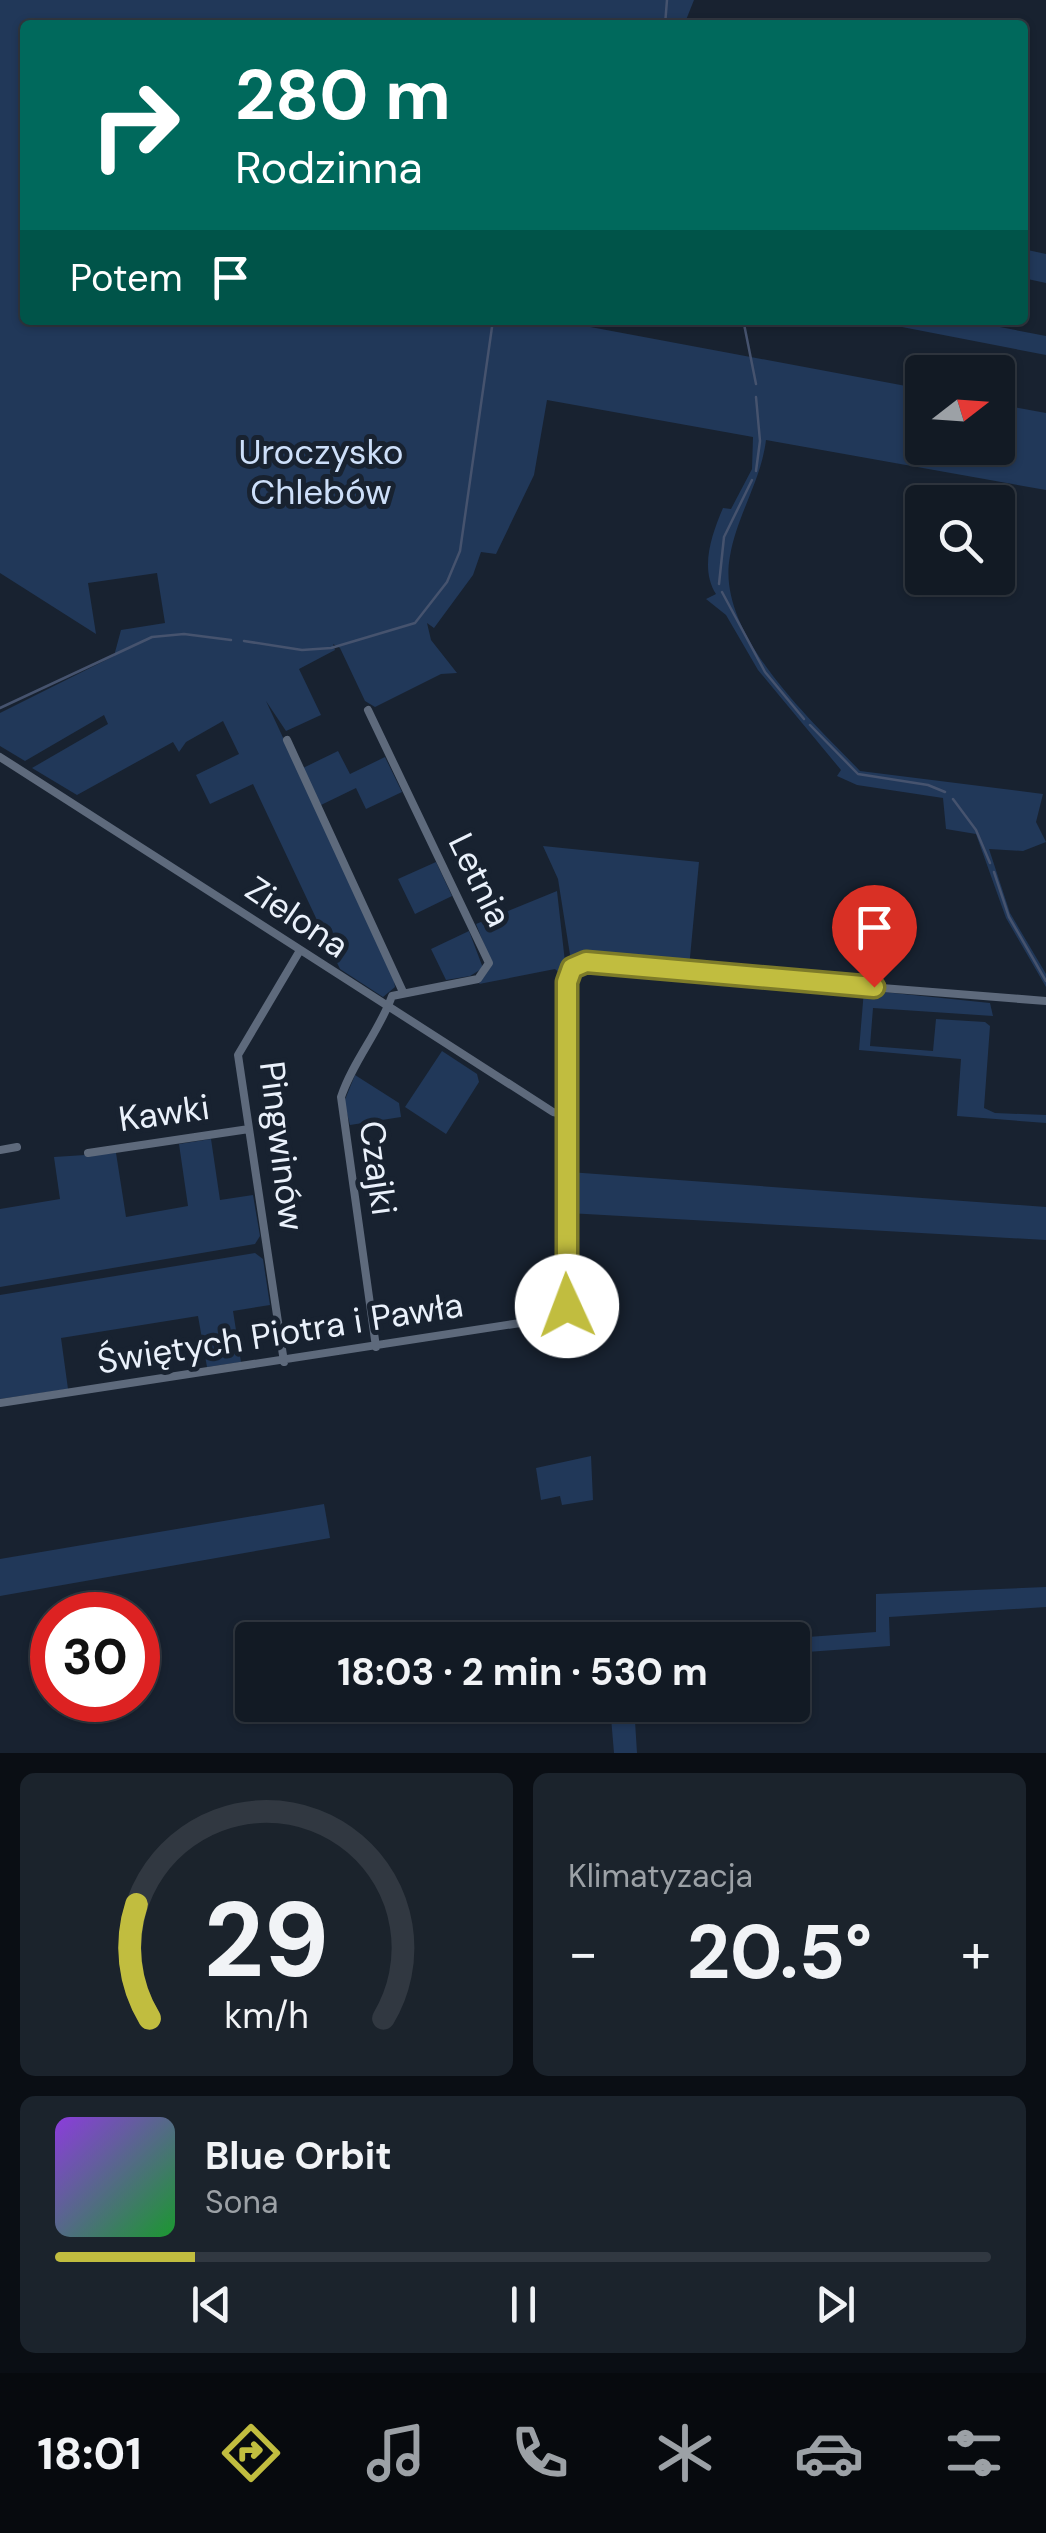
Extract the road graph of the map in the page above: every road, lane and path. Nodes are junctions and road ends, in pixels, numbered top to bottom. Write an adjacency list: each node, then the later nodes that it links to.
1 (368, 710): 5 (street, Letnia)
2 (287, 740): 5 (street)
3 (0, 757): 4 (street, Zielona)
4 (300, 952): 7 (street, Zielona); 9 (street, Pingwinów)
5 (402, 992): 7 (street)
6 (1046, 1001): 8 (street)
7 (388, 1009): 8 (street, Zielona); 13 (street, Czajki)
8 (568, 1115): 13 (street, Świętych Piotra i Pawła)
9 (249, 1129): 12 (street, Kawki); 14 (street, Pingwinów)
10 (16, 1147): 11 (street)
11 (0, 1150)
12 (88, 1152)
13 (376, 1347): 14 (street, Świętych Piotra i Pawła)
14 (284, 1362): 15 (street, Świętych Piotra i Pawła)
15 (0, 1402)

